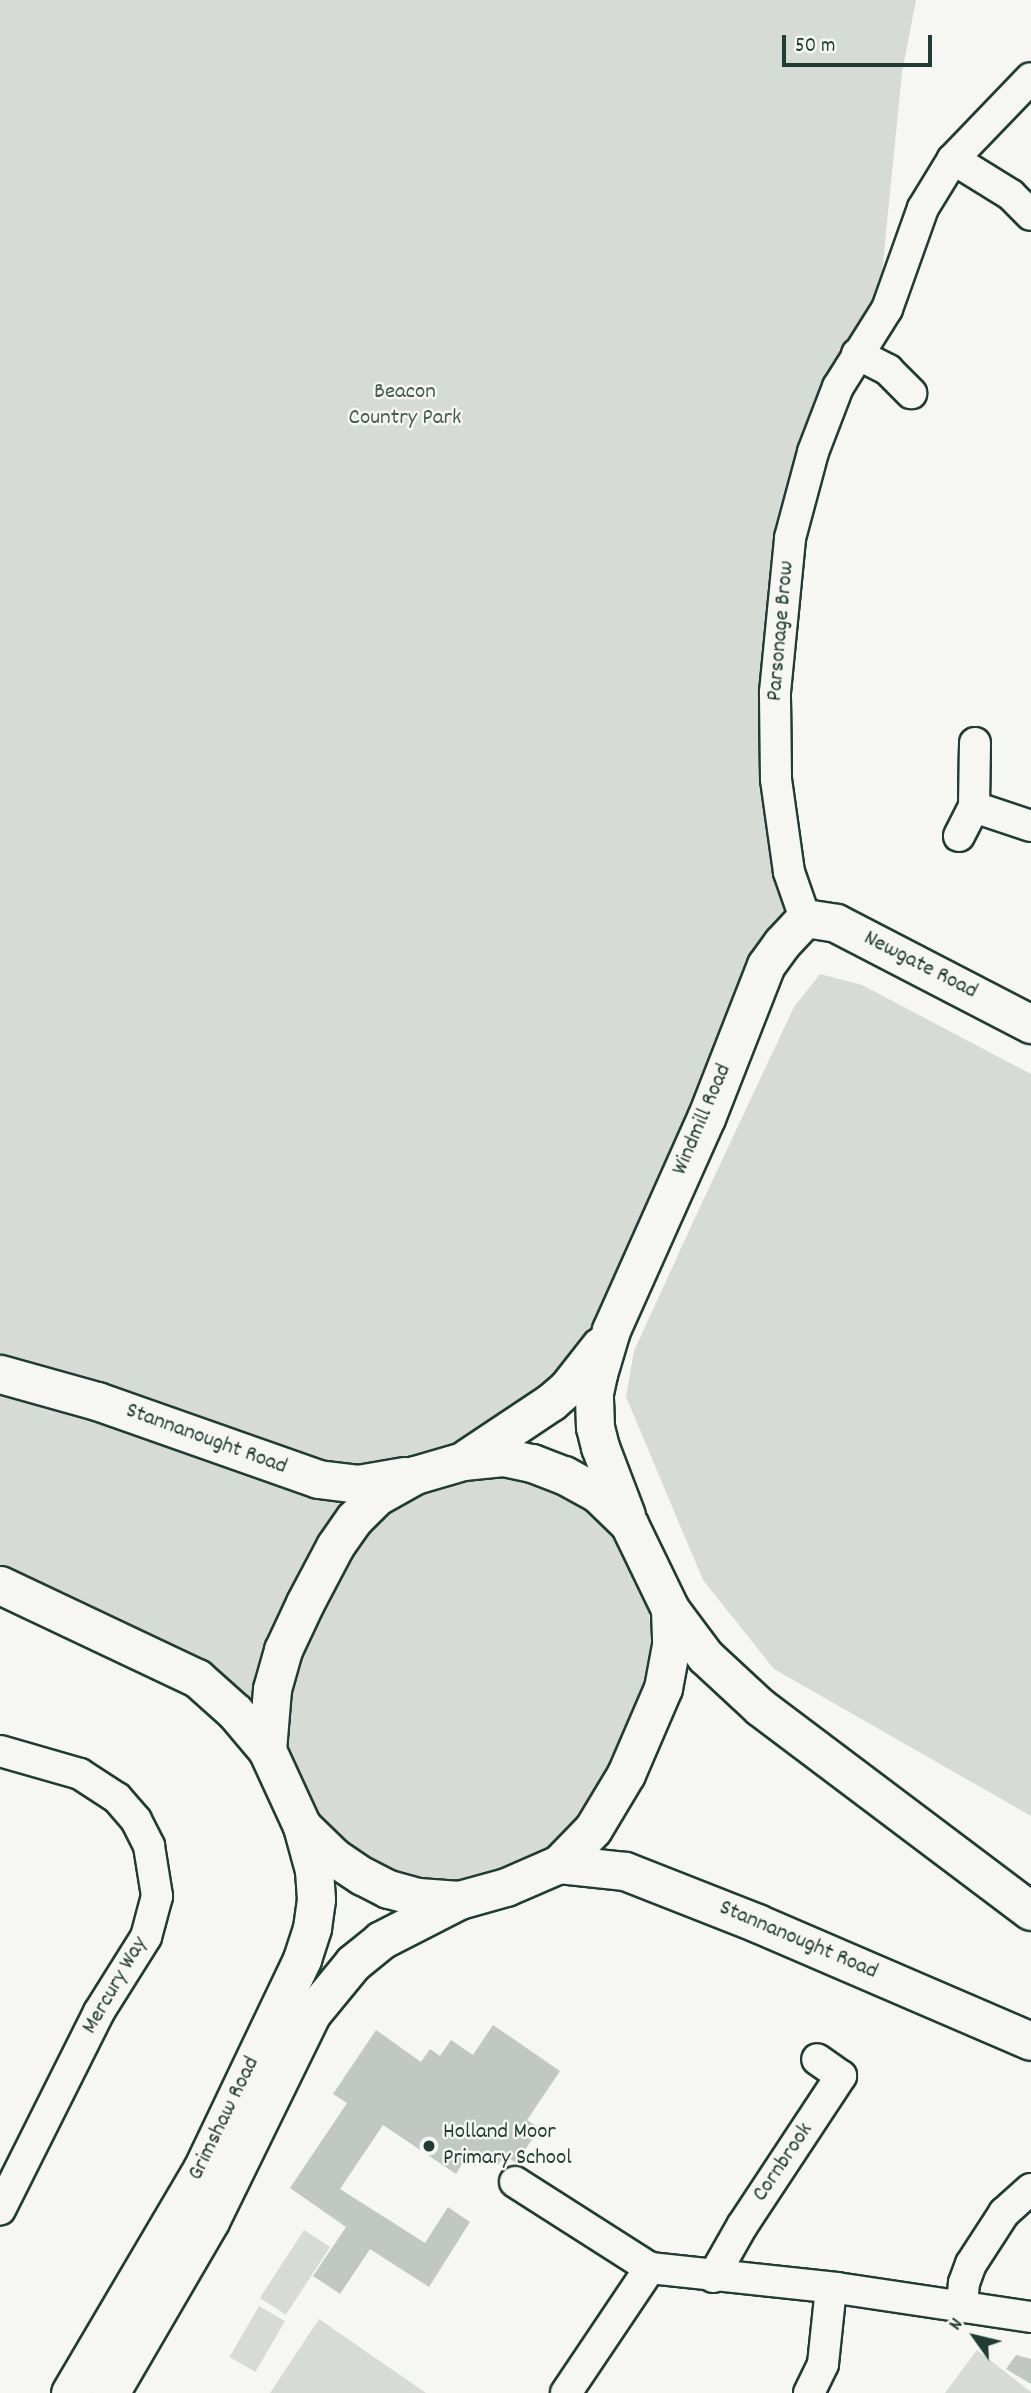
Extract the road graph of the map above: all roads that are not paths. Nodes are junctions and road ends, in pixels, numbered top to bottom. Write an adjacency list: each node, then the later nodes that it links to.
1 (1031, 78): 2 (street, Parsonage Brow)
2 (953, 159): 3 (street); 4 (street, Parsonage Brow)
3 (1031, 215)
4 (857, 354): 5 (street); 10 (street, Parsonage Brow)
5 (913, 397)
6 (975, 743): 7 (street)
7 (974, 807): 8 (street); 9 (street)
8 (1031, 826)
9 (959, 836)
10 (805, 918): 11 (main road, Newgate Road); 12 (main road, Windmill Road)
11 (1031, 1024)
12 (611, 1330): 14 (main road, Windmill Road); 16 (main road, Windmill Road)
13 (0, 1374): 15 (main road, Stannanought Road)
14 (463, 1461): 15 (main road); 16 (main road)
15 (415, 1475): 19 (main road)
16 (629, 1524): 18 (main road, Windmill Road)
17 (0, 1585): 19 (main road)
18 (670, 1609): 22 (main road); 24 (main road)
19 (267, 1750): 21 (main road)
20 (0, 1751): 29 (street, Mercury Way)
21 (302, 1826): 23 (main road); 36 (main road, Grimshaw Road)
22 (559, 1864): 23 (main road); 25 (main road, Stannanought Road)
23 (459, 1900): 30 (main road, Grimshaw Road)
24 (1031, 1911)
25 (1031, 2041)
26 (817, 2060): 32 (street, Cornbrook)
27 (515, 2182): 31 (street)
28 (1031, 2189): 34 (street)
29 (0, 2210)
30 (210, 2221): 39 (main road, Grimshaw Road); 40 (main road)
31 (650, 2268): 32 (street); 41 (street)
32 (713, 2277): 33 (street)
33 (831, 2288): 34 (street); 42 (street)
34 (962, 2305): 35 (street)
35 (1031, 2317)
36 (98, 2349): 37 (main road); 38 (main road, Grimshaw Road)
37 (62, 2393)
38 (70, 2393)
39 (110, 2393)
40 (133, 2393)
41 (566, 2393)
42 (809, 2393)

